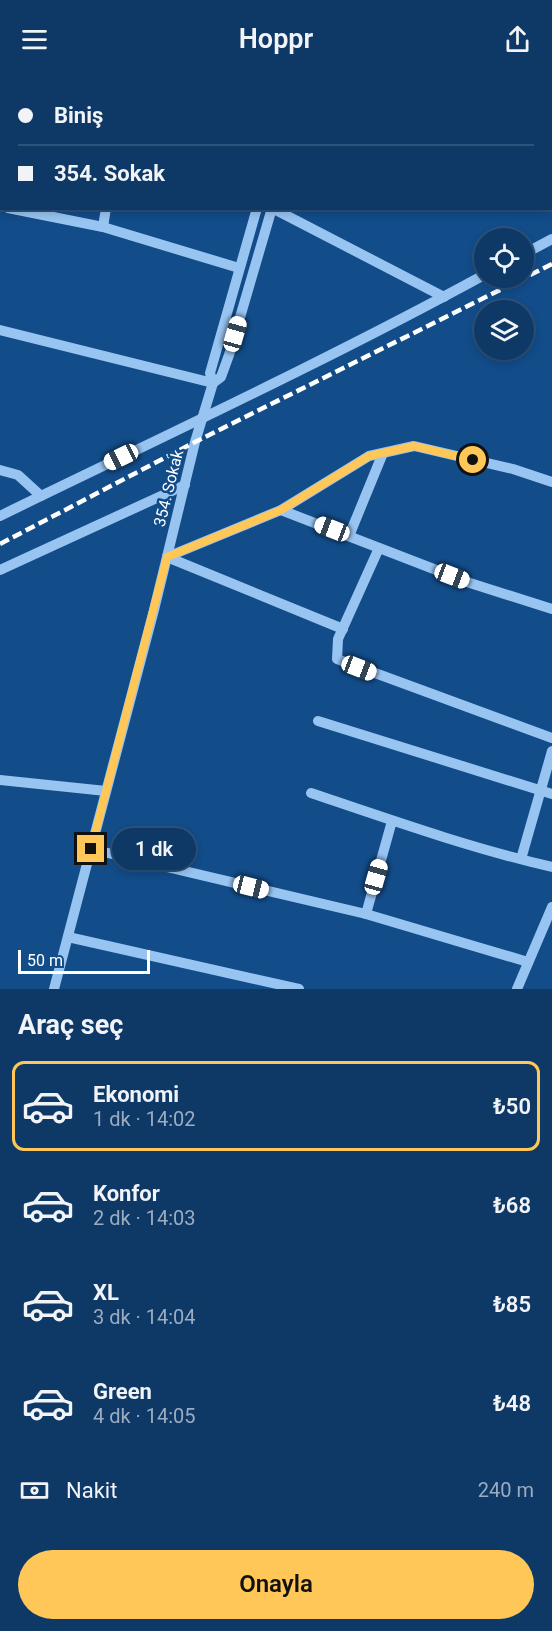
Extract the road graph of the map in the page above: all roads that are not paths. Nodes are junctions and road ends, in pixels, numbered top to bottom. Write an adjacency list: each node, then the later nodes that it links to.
1 (18, 210): 6 (street)
2 (106, 210): 6 (street)
3 (256, 210): 9 (street)
4 (271, 210): 13 (street, 354. Sokak)
5 (276, 210): 11 (street)
6 (103, 227): 9 (street)
7 (552, 239): 8 (street)
8 (534, 249)
9 (239, 268): 13 (street)
10 (474, 280): 11 (street)
11 (444, 297): 14 (street)
12 (0, 330): 13 (street)
13 (213, 382): 14 (street, 354. Sokak)
14 (202, 418): 18 (street, 354. Sokak); 19 (street)
15 (383, 453): 17 (street); 20 (street); 22 (street)
16 (0, 470): 19 (street)
17 (552, 482)
18 (184, 485): 24 (street, 354. Sokak); 25 (street)
19 (41, 496): 21 (street)
20 (281, 510): 22 (street); 24 (street)
21 (0, 516)
22 (349, 536): 23 (street)
23 (379, 548): 26 (street); 27 (street)
24 (167, 557): 27 (street); 32 (street, 354. Sokak)
25 (0, 570)
26 (552, 609)
27 (343, 628): 29 (street)
28 (318, 721): 33 (street)
29 (552, 738)
30 (552, 751): 33 (street)
31 (0, 780): 32 (street)
32 (106, 791): 37 (street, 354. Sokak)
33 (540, 791): 35 (street); 38 (street)
34 (311, 793): 36 (street)
35 (552, 794)
36 (392, 821): 38 (street); 41 (street)
37 (91, 849): 41 (street); 42 (street, 354. Sokak)
38 (521, 859): 39 (street)
39 (552, 867)
40 (552, 907): 43 (street)
41 (366, 914): 43 (street)
42 (68, 937): 44 (street); 45 (street, 354. Sokak)
43 (528, 962): 48 (street)
44 (251, 977): 46 (street); 47 (street)
45 (54, 989)
46 (249, 989)
47 (299, 989)
48 (517, 989)

